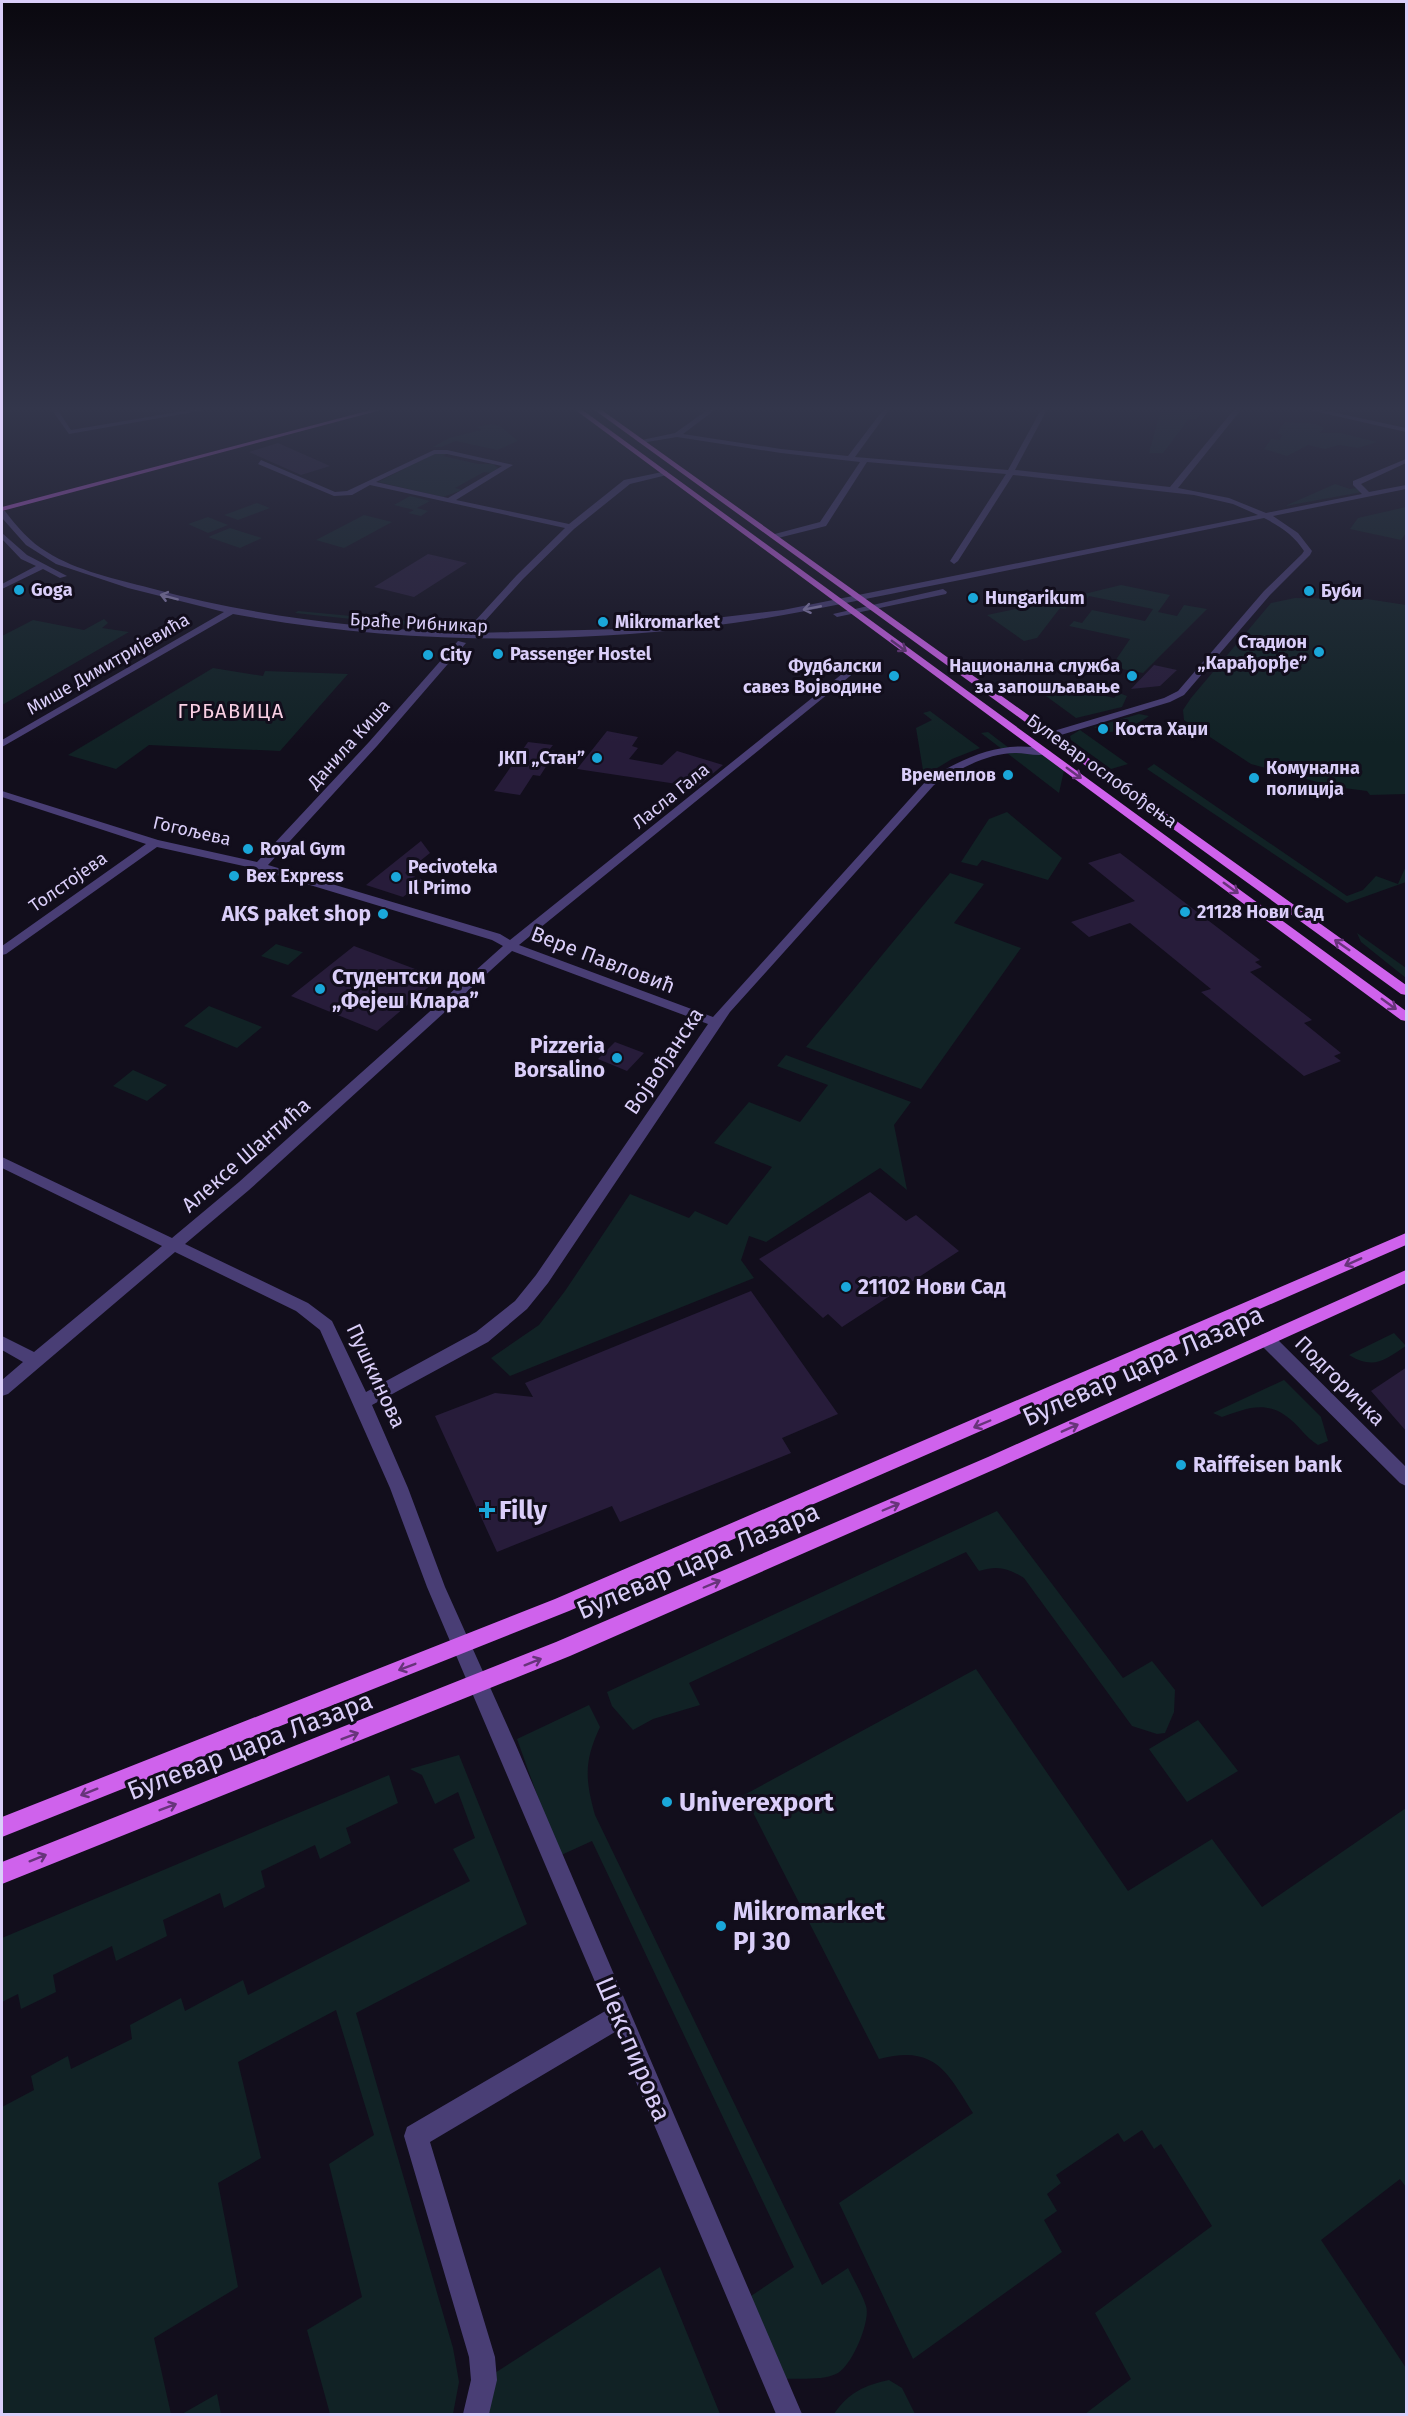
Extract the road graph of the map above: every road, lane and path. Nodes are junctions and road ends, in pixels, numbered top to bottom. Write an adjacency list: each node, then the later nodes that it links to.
1 (8, 519): 34 (street, Браће Рибникар, one-way to 1)
2 (534, 519): 14 (street)
3 (581, 519): 14 (street, Данила Киша)
4 (726, 519): 31 (main road, Булевар ослобођења)
5 (749, 519): 17 (main road, Булевар ослобођења)
6 (827, 519): 17 (street)
7 (981, 519): 18 (street)
8 (1255, 519): 12 (street); 30 (street, Браће Рибникар)
9 (1263, 519): 12 (street)
10 (1276, 519): 12 (street)
11 (1293, 520): 13 (street)
12 (1267, 521): 13 (street); 19 (street)
13 (1278, 524): 19 (street)
14 (571, 527): 38 (street, Данила Киша)
15 (1252, 528): 20 (street)
16 (2, 535): 21 (street, Браће Рибникар)
17 (774, 537): 30 (main road, Булевар ослобођења)
18 (954, 561)
19 (1297, 562): 41 (street)
20 (1074, 565)
21 (40, 567): 26 (street); 36 (street, Браће Рибникар)
22 (1051, 569): 23 (street)
23 (1040, 572)
24 (1028, 574): 27 (street)
25 (2, 577): 26 (street)
26 (18, 579): 28 (street)
27 (1007, 579)
28 (2, 587)
29 (954, 590): 32 (street)
30 (860, 599): 31 (street, Браће Рибникар); 32 (main road, Булевар ослобођења)
31 (841, 603): 33 (main road, Булевар ослобођења); 38 (street, Браће Рибникар, one-way to 38)
32 (872, 608): 33 (street); 41 (main road, Булевар ослобођења)
33 (852, 611): 35 (street); 40 (main road, Булевар ослобођења, one-way to 40)
34 (230, 612): 36 (street, Мише Димитријевића); 38 (street, Браће Рибникар)
35 (825, 616)
36 (220, 619): 38 (street, Браће Рибникар); 42 (street, Мише Димитријевића)
37 (809, 619): 38 (street, Браће Рибникар)
38 (464, 639): 47 (street, Данила Киша)
39 (850, 672): 48 (street, Ласла Гала)
40 (1015, 729): 43 (street); 44 (main road, Булевар ослобођења)
41 (1051, 735): 50 (main road, Булевар ослобођења, one-way to 41)
42 (2, 744)
43 (1009, 748): 44 (street, Војвођанска); 52 (street, Војвођанска)
44 (1046, 752): 51 (main road, Булевар ослобођења, one-way to 51)
45 (2, 794): 46 (street, Гогољева)
46 (155, 843): 47 (street, Гогољева); 49 (street, Толстојева)
47 (260, 866): 48 (street, Гогољева)
48 (511, 945): 52 (street, Вере Павловић); 55 (street, Алексе Шантића)
49 (2, 951)
50 (1407, 991)
51 (1407, 1017)
52 (715, 1022): 61 (street, Војвођанска)
53 (2, 1162): 55 (street, Пушкинова)
54 (1407, 1239): 63 (main road, Булевар цара Лазара, one-way to 63)
55 (176, 1245): 59 (street, Алексе Шантића); 61 (street, Пушкинова)
56 (1407, 1276): 57 (main road, Булевар цара Лазара)
57 (1267, 1340): 62 (street, Подгоричка); 64 (main road, Булевар цара Лазара, one-way to 57)
58 (2, 1342): 59 (street)
59 (35, 1361): 60 (street, Алексе Шантића)
60 (2, 1389)
61 (362, 1402): 63 (street, Пушкинова)
62 (1407, 1478)
63 (462, 1645): 64 (street, Пушкинова); 65 (main road, Булевар цара Лазара, one-way to 65)
64 (479, 1684): 66 (main road, Булевар цара Лазара, one-way to 64); 67 (street, Шекспирова)
65 (2, 1827)
66 (2, 1873)
67 (619, 2016): 68 (street); 69 (street, Шекспирова)
68 (476, 2415)
69 (789, 2415)

